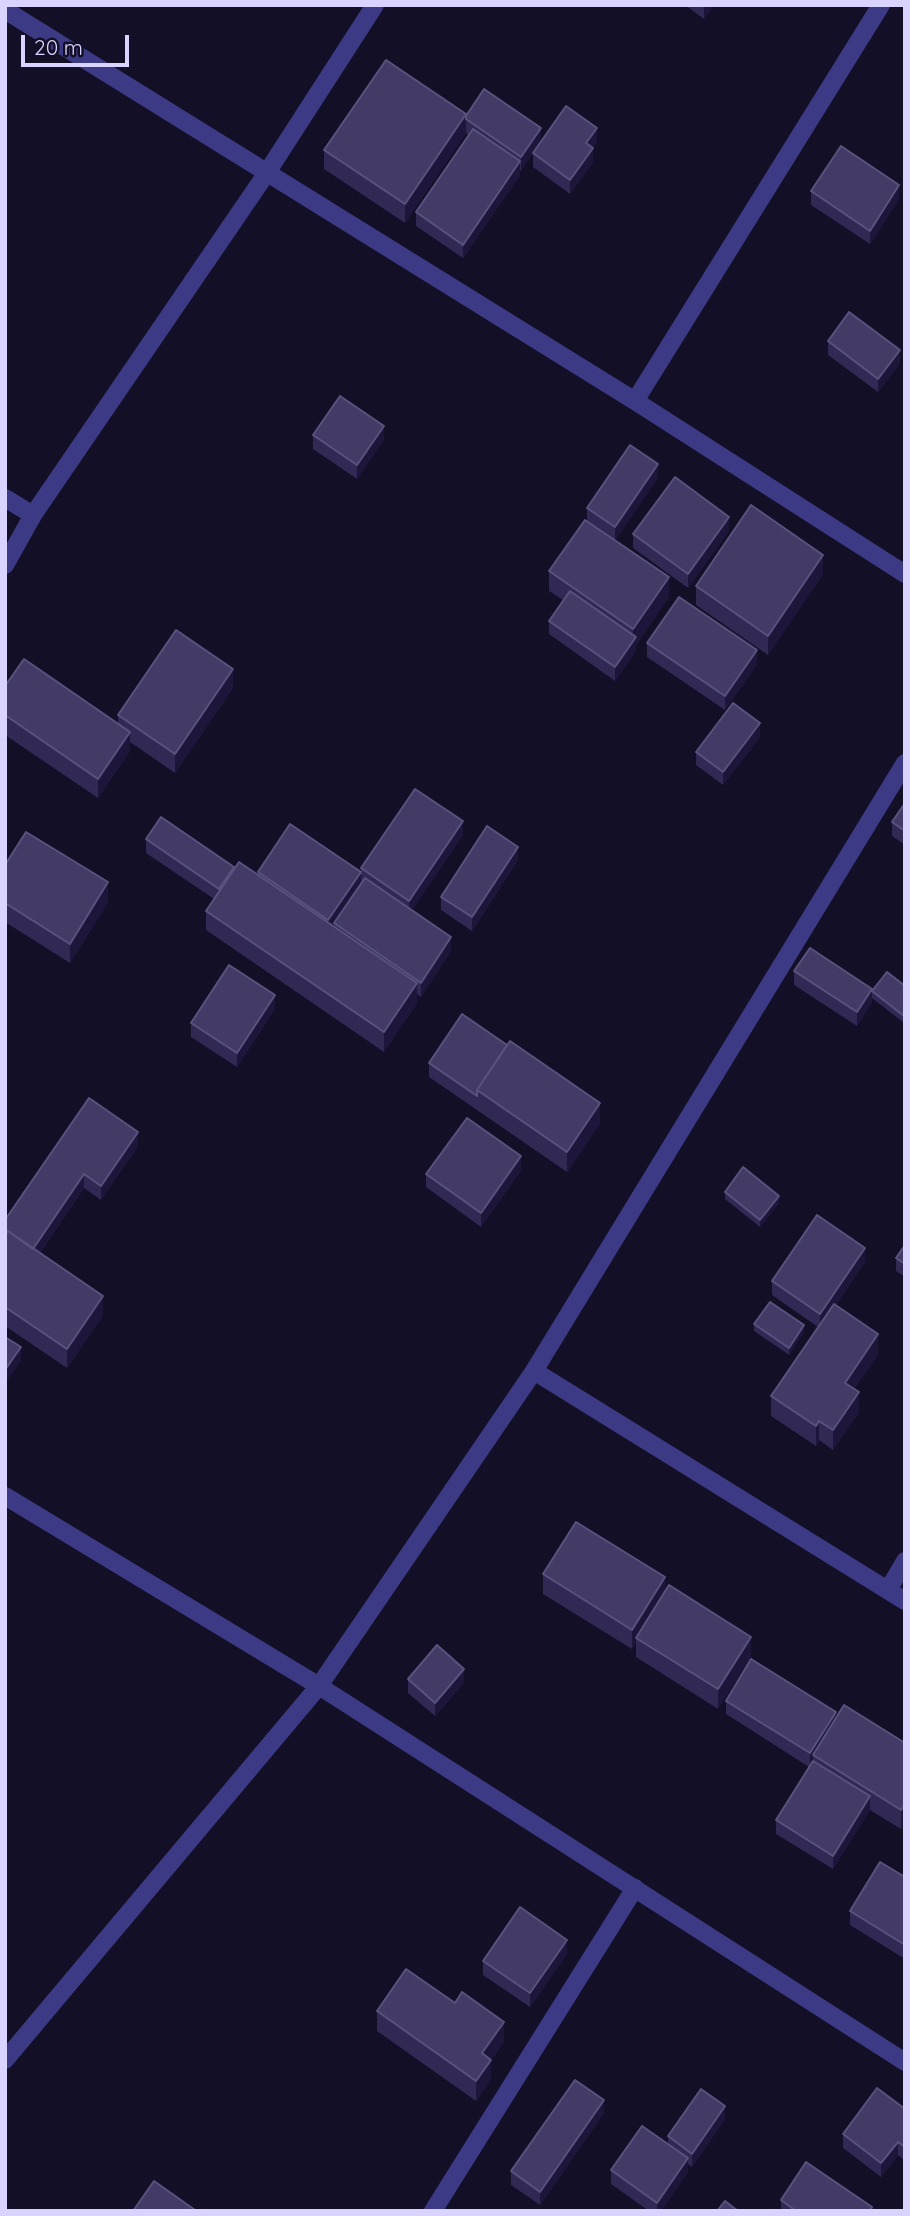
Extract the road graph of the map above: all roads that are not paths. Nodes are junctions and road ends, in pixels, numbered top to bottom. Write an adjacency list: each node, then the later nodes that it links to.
1 (375, 5): 4 (street)
2 (881, 5): 5 (street)
3 (5, 10): 4 (street)
4 (266, 174): 5 (street); 7 (street)
5 (635, 401): 9 (street)
6 (5, 498): 7 (street)
7 (33, 515): 8 (street)
8 (5, 565)
9 (905, 574)
10 (905, 763): 11 (street)
11 (534, 1371): 14 (street); 16 (street)
12 (5, 1496): 16 (street)
13 (905, 1561): 14 (street)
14 (888, 1590): 15 (street)
15 (905, 1601)
16 (319, 1685): 17 (street); 18 (street)
17 (635, 1888): 19 (street); 20 (street)
18 (5, 2060)
19 (905, 2062)
20 (433, 2211)

